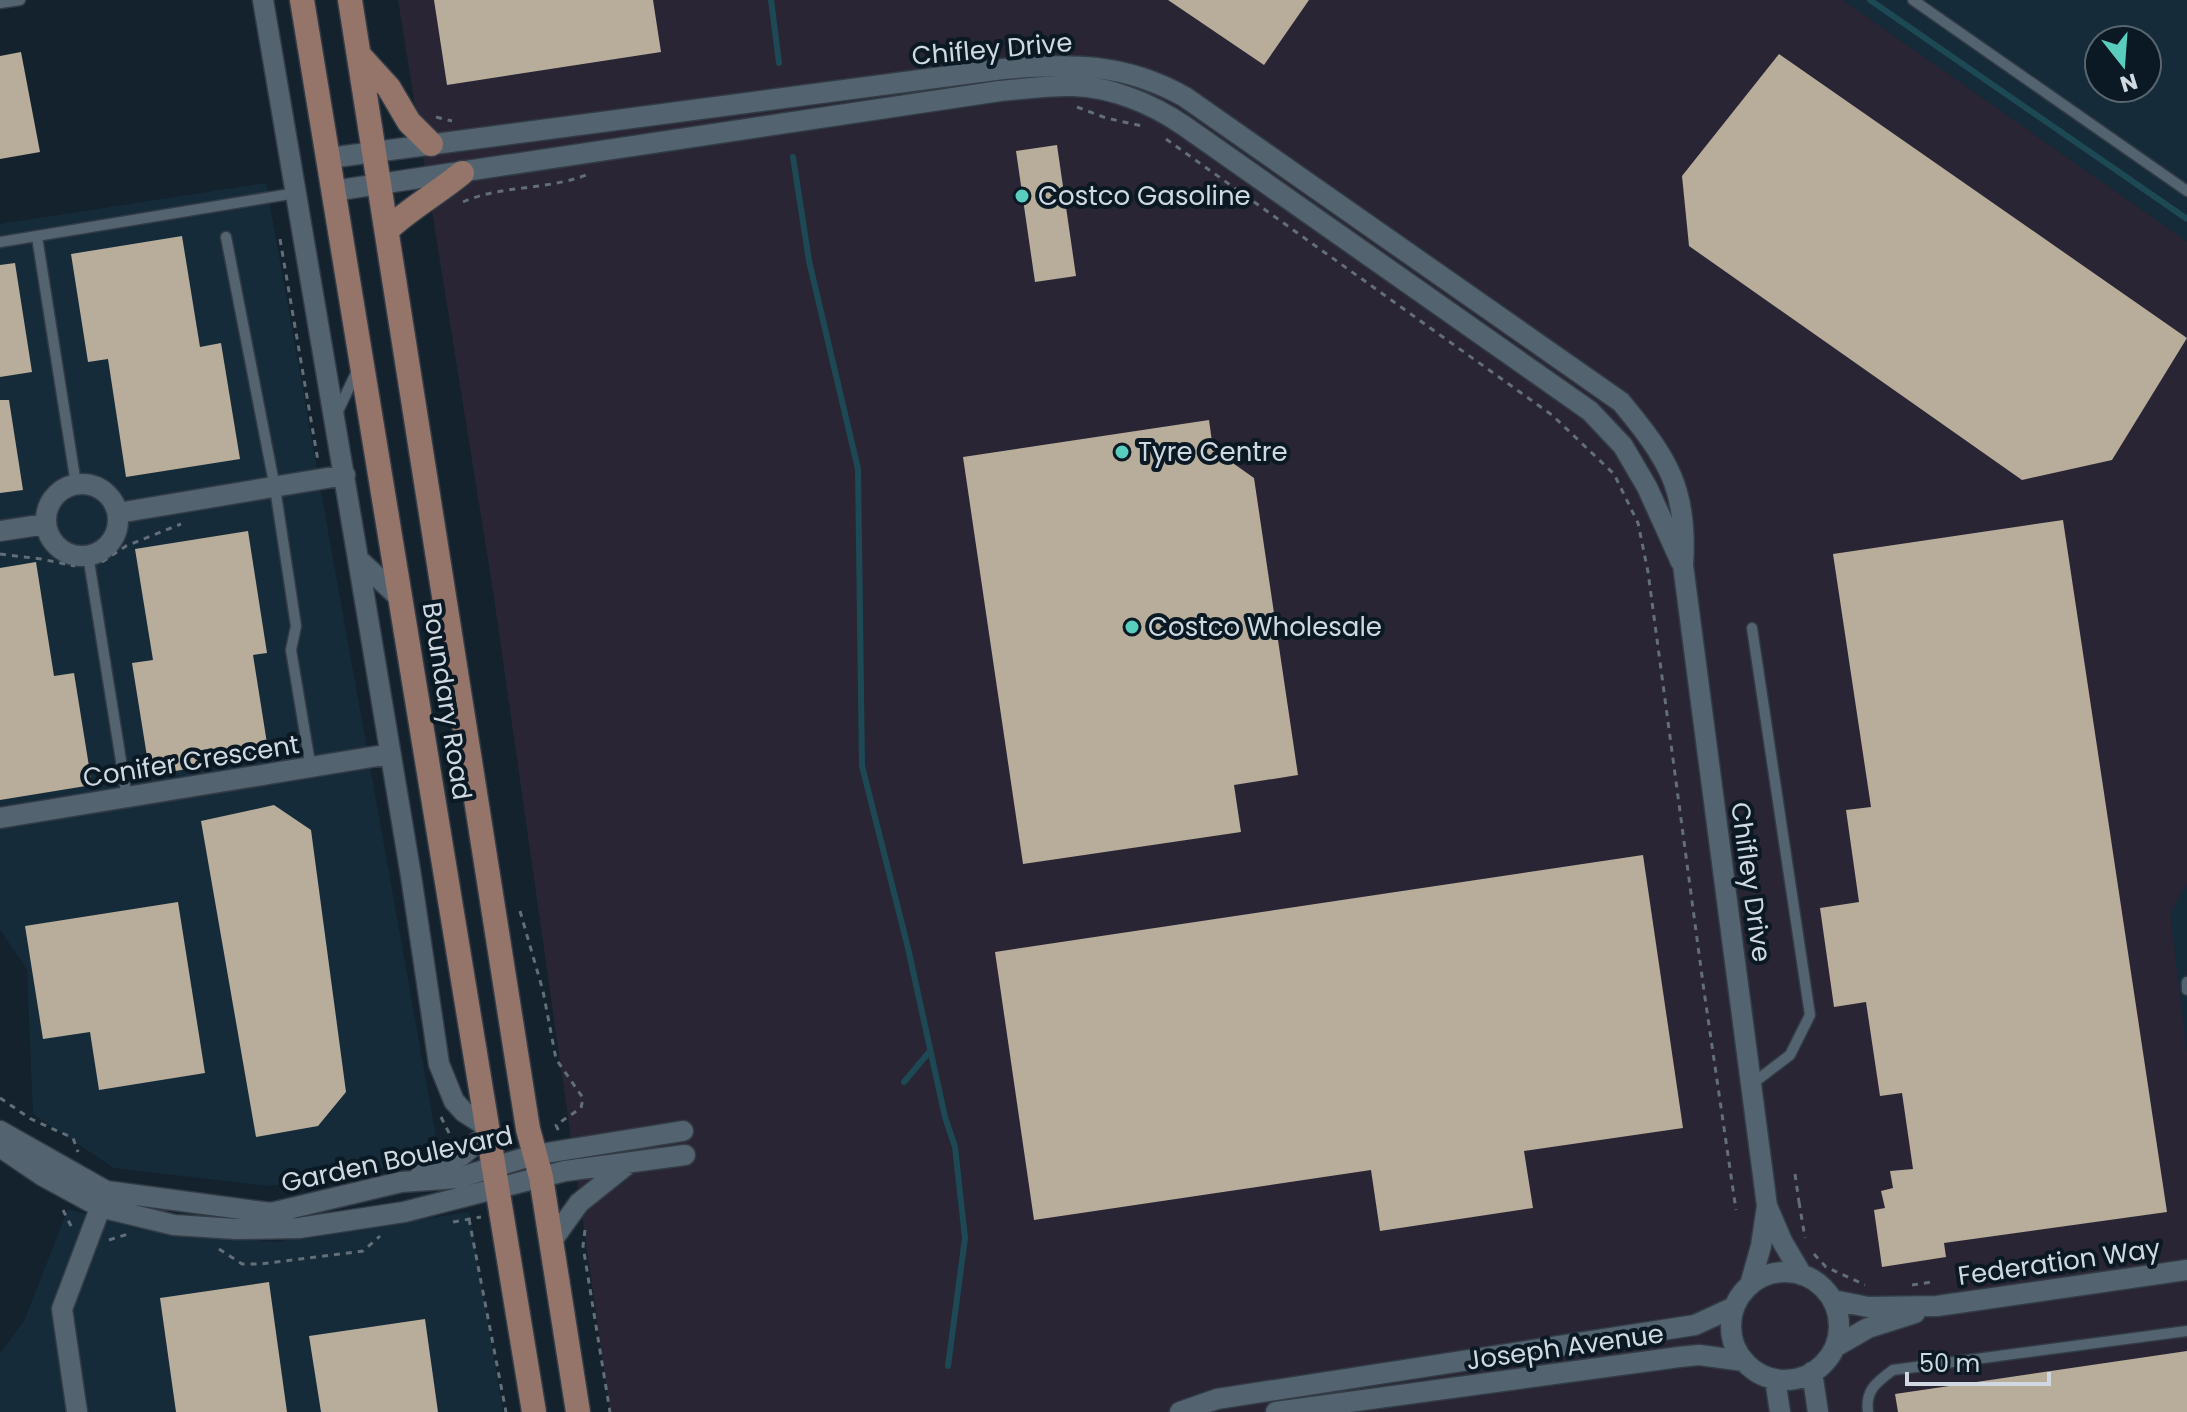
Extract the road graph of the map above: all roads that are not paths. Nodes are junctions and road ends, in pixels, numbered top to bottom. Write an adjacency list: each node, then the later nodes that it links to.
1 (20, 0): 5 (lane)
2 (263, 0): 15 (street)
3 (350, 0): 7 (main road, Boundary Road)
4 (1913, 0): 14 (lane)
5 (0, 3)
6 (299, 5): 10 (main road, Boundary Road)
7 (359, 55): 8 (main road); 9 (main road, Boundary Road)
8 (431, 144): 9 (street, Chifley Drive); 30 (street, Chifley Drive)
9 (374, 151): 10 (street, Chifley Drive); 12 (main road, Boundary Road)
10 (329, 158): 13 (main road, Boundary Road)
11 (462, 173): 12 (street, Chifley Drive); 16 (main road); 30 (street, Chifley Drive)
12 (379, 184): 13 (street, Chifley Drive); 16 (main road, Boundary Road)
13 (333, 191): 20 (main road, Boundary Road)
14 (2187, 191)
15 (296, 193): 17 (lane); 21 (street)
16 (387, 230): 46 (main road, Boundary Road)
17 (37, 237): 19 (lane); 23 (lane)
18 (226, 237): 24 (lane)
19 (0, 242)
20 (360, 365): 21 (lane); 31 (main road, Boundary Road)
21 (335, 418): 22 (street)
22 (345, 475): 24 (street); 28 (street)
23 (76, 484): 25 (street); 26 (street)
24 (275, 488): 25 (street); 34 (lane)
25 (118, 513): 29 (street)
26 (46, 524): 27 (street); 29 (street)
27 (0, 531)
28 (358, 559): 31 (street); 33 (street)
29 (88, 560): 35 (lane)
30 (1683, 565): 39 (street, Chifley Drive)
31 (402, 600): 40 (main road, Boundary Road)
32 (1752, 628): 39 (lane)
33 (390, 754): 34 (street, Conifer Crescent); 40 (street)
34 (311, 769): 35 (street, Conifer Crescent)
35 (127, 798): 36 (street, Conifer Crescent)
36 (0, 818)
37 (2187, 982): 38 (lane)
38 (2187, 990)
39 (1752, 1084): 50 (street, Chifley Drive)
40 (486, 1130): 47 (main road, Boundary Road); 48 (street)
41 (0, 1131): 49 (street, Garden Boulevard)
42 (683, 1131): 46 (street)
43 (0, 1147): 49 (street, Garden Boulevard)
44 (685, 1155): 45 (street)
45 (632, 1161): 46 (street); 51 (street)
46 (538, 1166): 47 (street, Garden Boulevard); 51 (main road, Boundary Road)
47 (496, 1178): 48 (street, Garden Boulevard); 49 (street, Garden Boulevard); 66 (main road, Boundary Road)
48 (401, 1182): 49 (street, Garden Boulevard)
49 (103, 1199): 65 (street)
50 (1767, 1206): 53 (street, Chifley Drive); 54 (street, Chifley Drive)
51 (551, 1242): 67 (main road, Boundary Road)
52 (2187, 1270): 55 (street, Federation Way)
53 (1802, 1275): 54 (street); 56 (street)
54 (1750, 1285): 57 (street)
55 (1936, 1298): 56 (street, Federation Way); 59 (street, Federation Way)
56 (1833, 1300): 59 (street)
57 (1734, 1307): 60 (street); 62 (street, Joseph Avenue)
58 (2187, 1331): 72 (lane)
59 (1835, 1347): 61 (street)
60 (1744, 1361): 63 (street); 64 (street, Joseph Avenue)
61 (1812, 1372): 63 (street); 71 (street)
62 (1391, 1373): 64 (street); 68 (street, Joseph Avenue)
63 (1775, 1379): 70 (street)
64 (1395, 1404): 69 (street, Joseph Avenue)
65 (77, 1412)
66 (534, 1412)
67 (578, 1412)
68 (1180, 1412)
69 (1276, 1412)
70 (1780, 1412)
71 (1818, 1412)
72 (1868, 1412)

